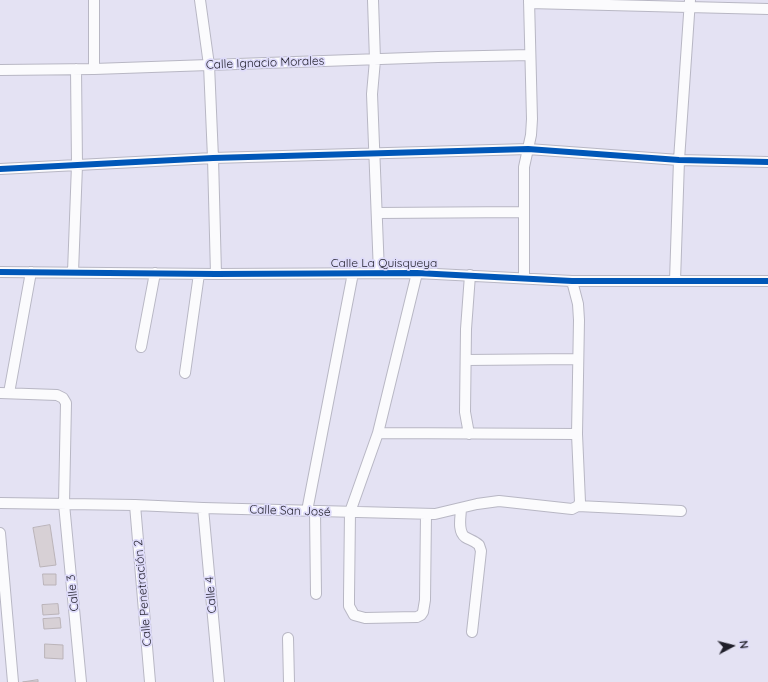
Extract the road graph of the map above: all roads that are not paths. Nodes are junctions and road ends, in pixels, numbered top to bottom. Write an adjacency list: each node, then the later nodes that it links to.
1 (94, 0): 11 (street)
2 (200, 0): 9 (street)
3 (373, 0): 8 (street)
4 (529, 1): 5 (street); 7 (street)
5 (690, 4): 6 (street); 16 (street)
6 (768, 9)
7 (530, 55): 8 (street, Calle Ignacio Morales); 13 (street)
8 (375, 60): 9 (street, Calle Ignacio Morales); 14 (street)
9 (209, 65): 11 (street, Calle Ignacio Morales); 15 (street)
10 (76, 69): 11 (street, Calle Ignacio Morales); 12 (street, Calle Ignacio Morales); 18 (street)
11 (94, 69)
12 (0, 70)
13 (528, 149): 14 (street); 16 (street); 20 (street)
14 (375, 152): 15 (street); 21 (street)
15 (213, 158): 18 (street); 30 (street)
16 (679, 160): 17 (street); 34 (street)
17 (768, 162)
18 (77, 165): 19 (street); 24 (street)
19 (0, 169)
20 (524, 212): 21 (street); 32 (street)
21 (377, 213): 27 (street)
22 (0, 272): 23 (street, Calle La Quisqueya)
23 (31, 272): 24 (street, Calle La Quisqueya); 40 (street)
24 (73, 272): 25 (street, Calle La Quisqueya)
25 (155, 273): 29 (street, Calle La Quisqueya); 36 (street)
26 (353, 273): 27 (street, Calle La Quisqueya); 30 (street, Calle La Quisqueya); 50 (street)
27 (379, 273): 28 (street, Calle La Quisqueya)
28 (417, 273): 31 (street, Calle La Quisqueya); 41 (street)
29 (199, 274): 30 (street, Calle La Quisqueya); 39 (street)
30 (216, 274)
31 (470, 275): 32 (street, Calle La Quisqueya); 38 (street)
32 (524, 278): 33 (street, Calle La Quisqueya)
33 (572, 281): 34 (street, Calle La Quisqueya); 37 (street)
34 (675, 281): 35 (street, Calle La Quisqueya)
35 (768, 281)
36 (141, 347)
37 (578, 359): 38 (street); 43 (street)
38 (466, 360): 42 (street)
39 (185, 373)
40 (4, 393): 45 (street, Calle 3)
41 (378, 433): 42 (street); 52 (street)
42 (468, 434): 43 (street)
43 (577, 434): 47 (street)
44 (0, 504): 45 (street, Calle San José)
45 (64, 504): 46 (street, Calle San José); 59 (street, Calle 3)
46 (135, 505): 48 (street, Calle San José); 60 (street, Calle Penetración 2)
47 (578, 506): 49 (street, Calle San José); 51 (street, Calle San José)
48 (203, 508): 50 (street, Calle San José); 61 (street, Calle 4)
49 (461, 508): 53 (street, Calle San José); 56 (street)
50 (311, 511): 52 (street, Calle San José); 55 (street)
51 (681, 511)
52 (350, 512): 53 (street, Calle San José); 53 (street)
53 (426, 514)
54 (0, 534): 58 (street)
55 (316, 594)
56 (472, 632)
57 (288, 638): 62 (street)
58 (13, 682)
59 (81, 682)
60 (150, 682)
61 (219, 682)
62 (289, 682)

